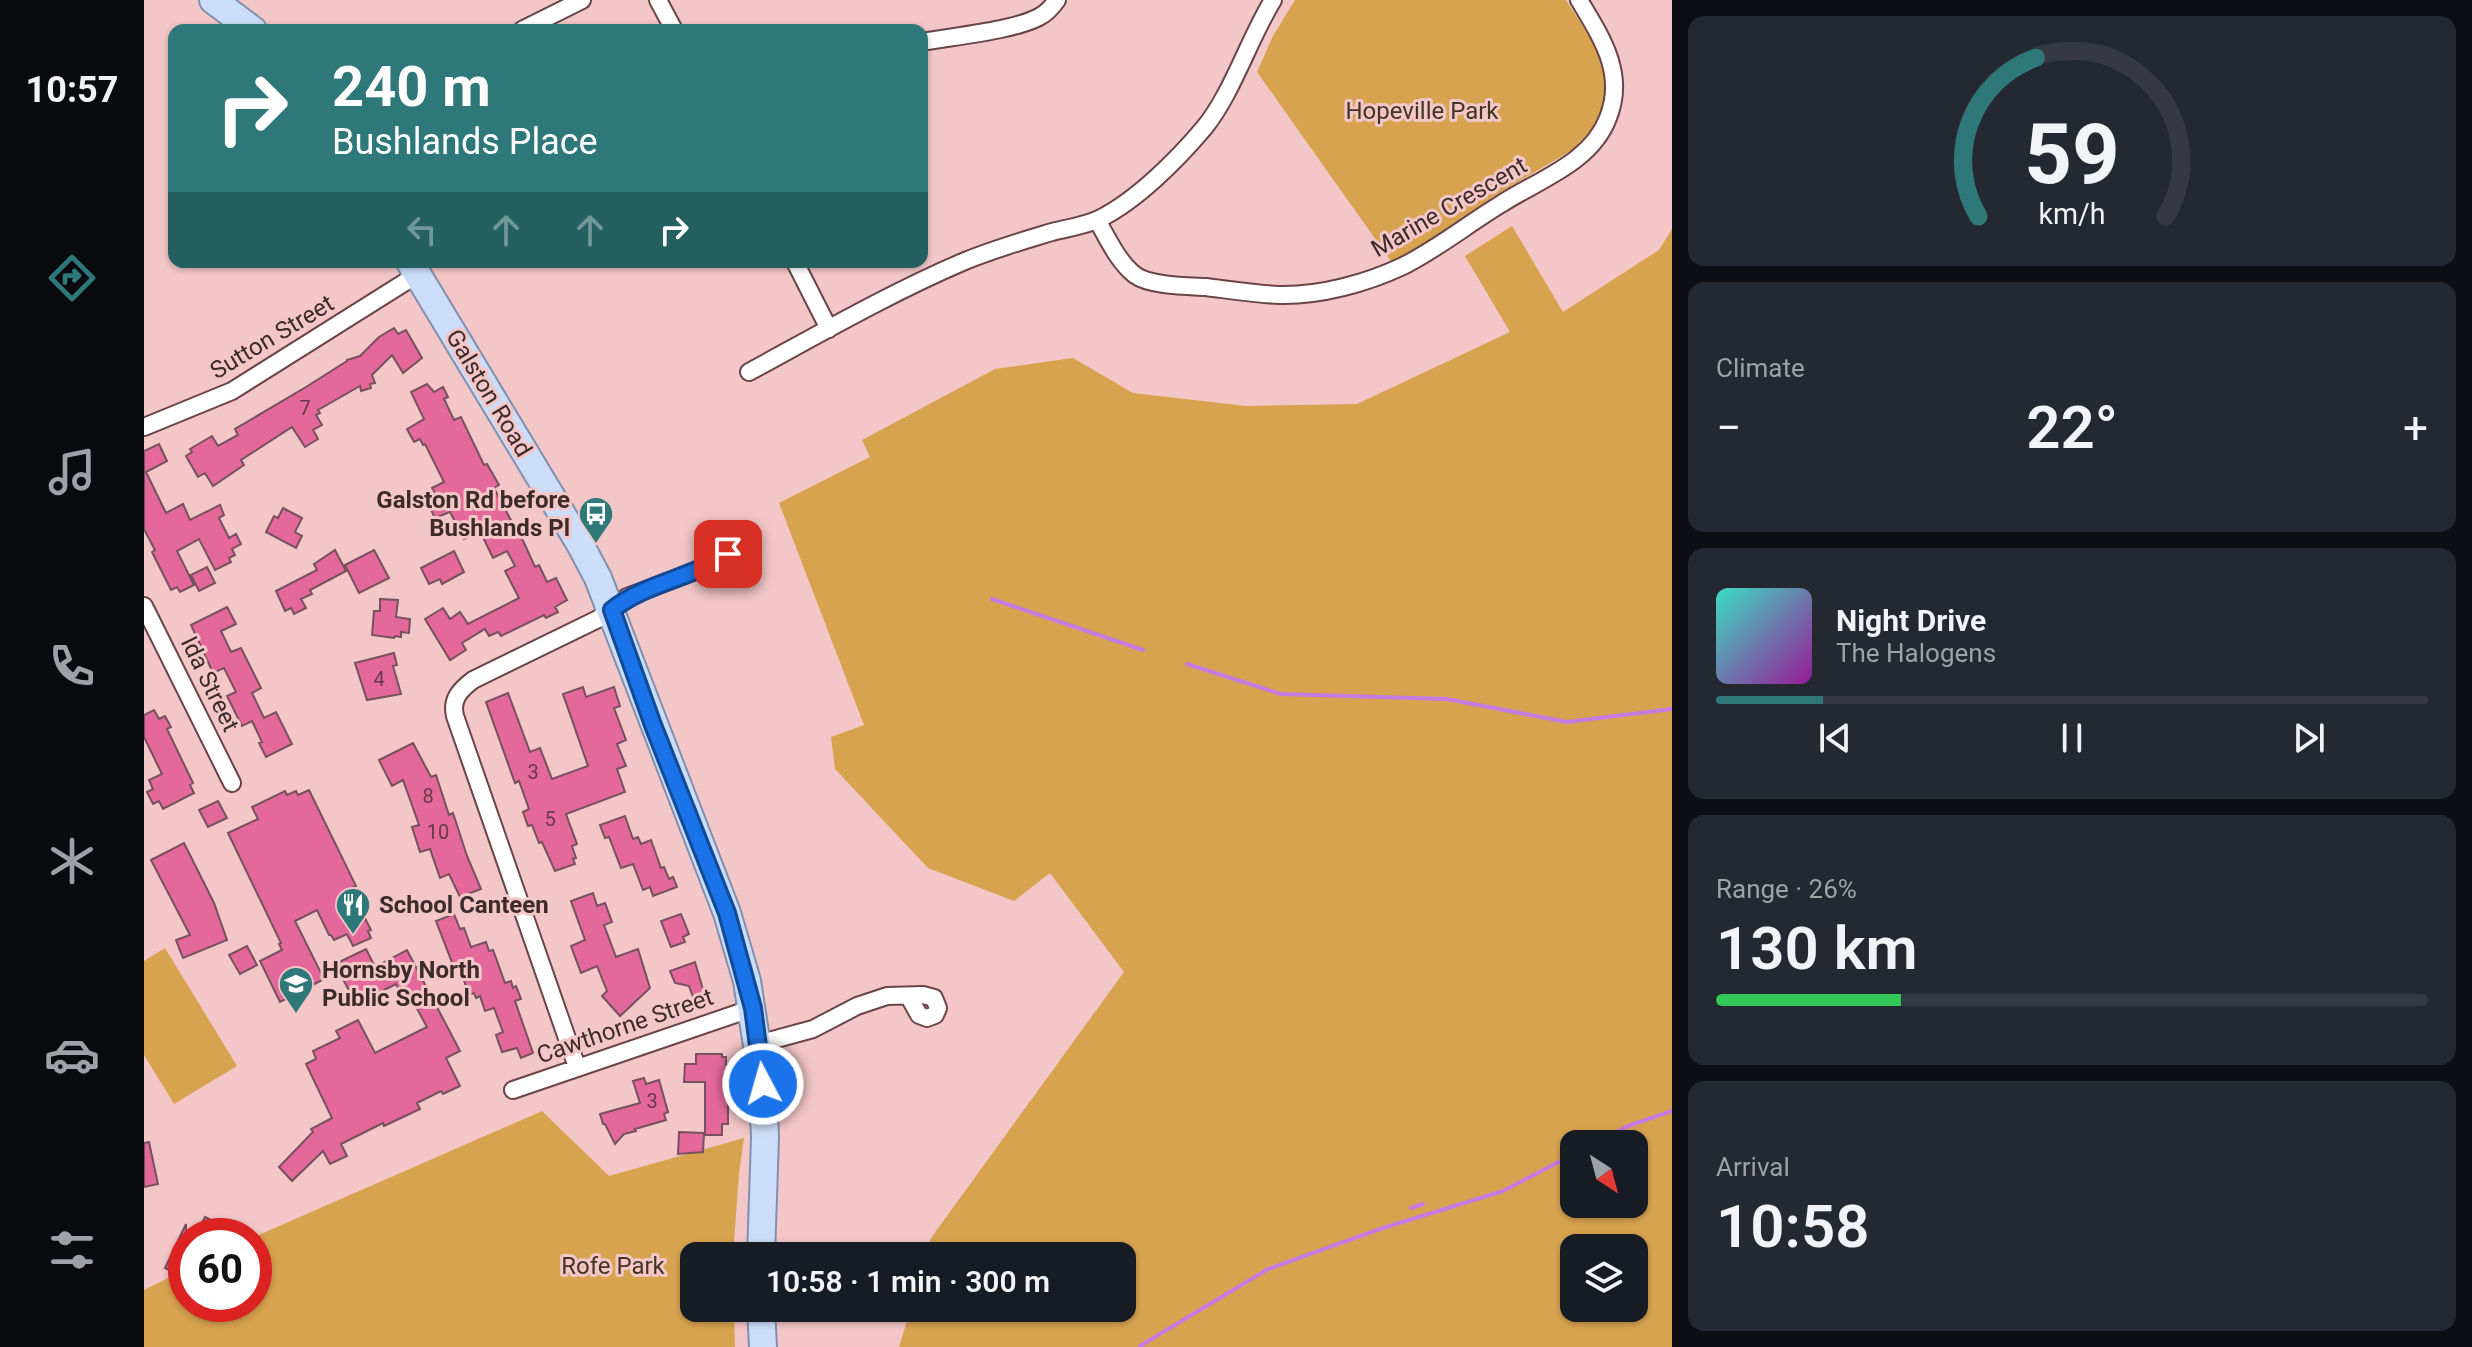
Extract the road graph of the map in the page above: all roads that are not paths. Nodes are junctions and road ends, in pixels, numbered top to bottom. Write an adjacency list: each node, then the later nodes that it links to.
1 (213, 0): 7 (main road)
2 (582, 0): 8 (street)
3 (658, 0): 9 (street)
4 (1057, 0): 10 (street)
5 (1273, 0): 11 (street)
6 (1579, 0): 11 (street, Marine Crescent)
7 (245, 24)
8 (534, 24)
9 (671, 24)
10 (928, 41)
11 (1097, 220): 14 (street)
12 (414, 268): 16 (street, Sutton Street); 19 (main road, Galston Road)
13 (798, 268): 14 (street)
14 (829, 329): 15 (street)
15 (749, 372)
16 (144, 427)
17 (743, 544): 19 (street)
18 (144, 606): 20 (street, Ida Street)
19 (612, 610): 22 (main road, Galston Road); 24 (street)
20 (232, 783)
21 (909, 997): 23 (street)
22 (753, 1008): 23 (main road, Galston Road); 24 (street, Cawthorne Street)
23 (758, 1044): 26 (main road, Galston Road)
24 (577, 1067): 25 (street, Cawthorne Street)
25 (513, 1090)
26 (761, 1242)
27 (762, 1322): 28 (main road)
28 (763, 1347)

